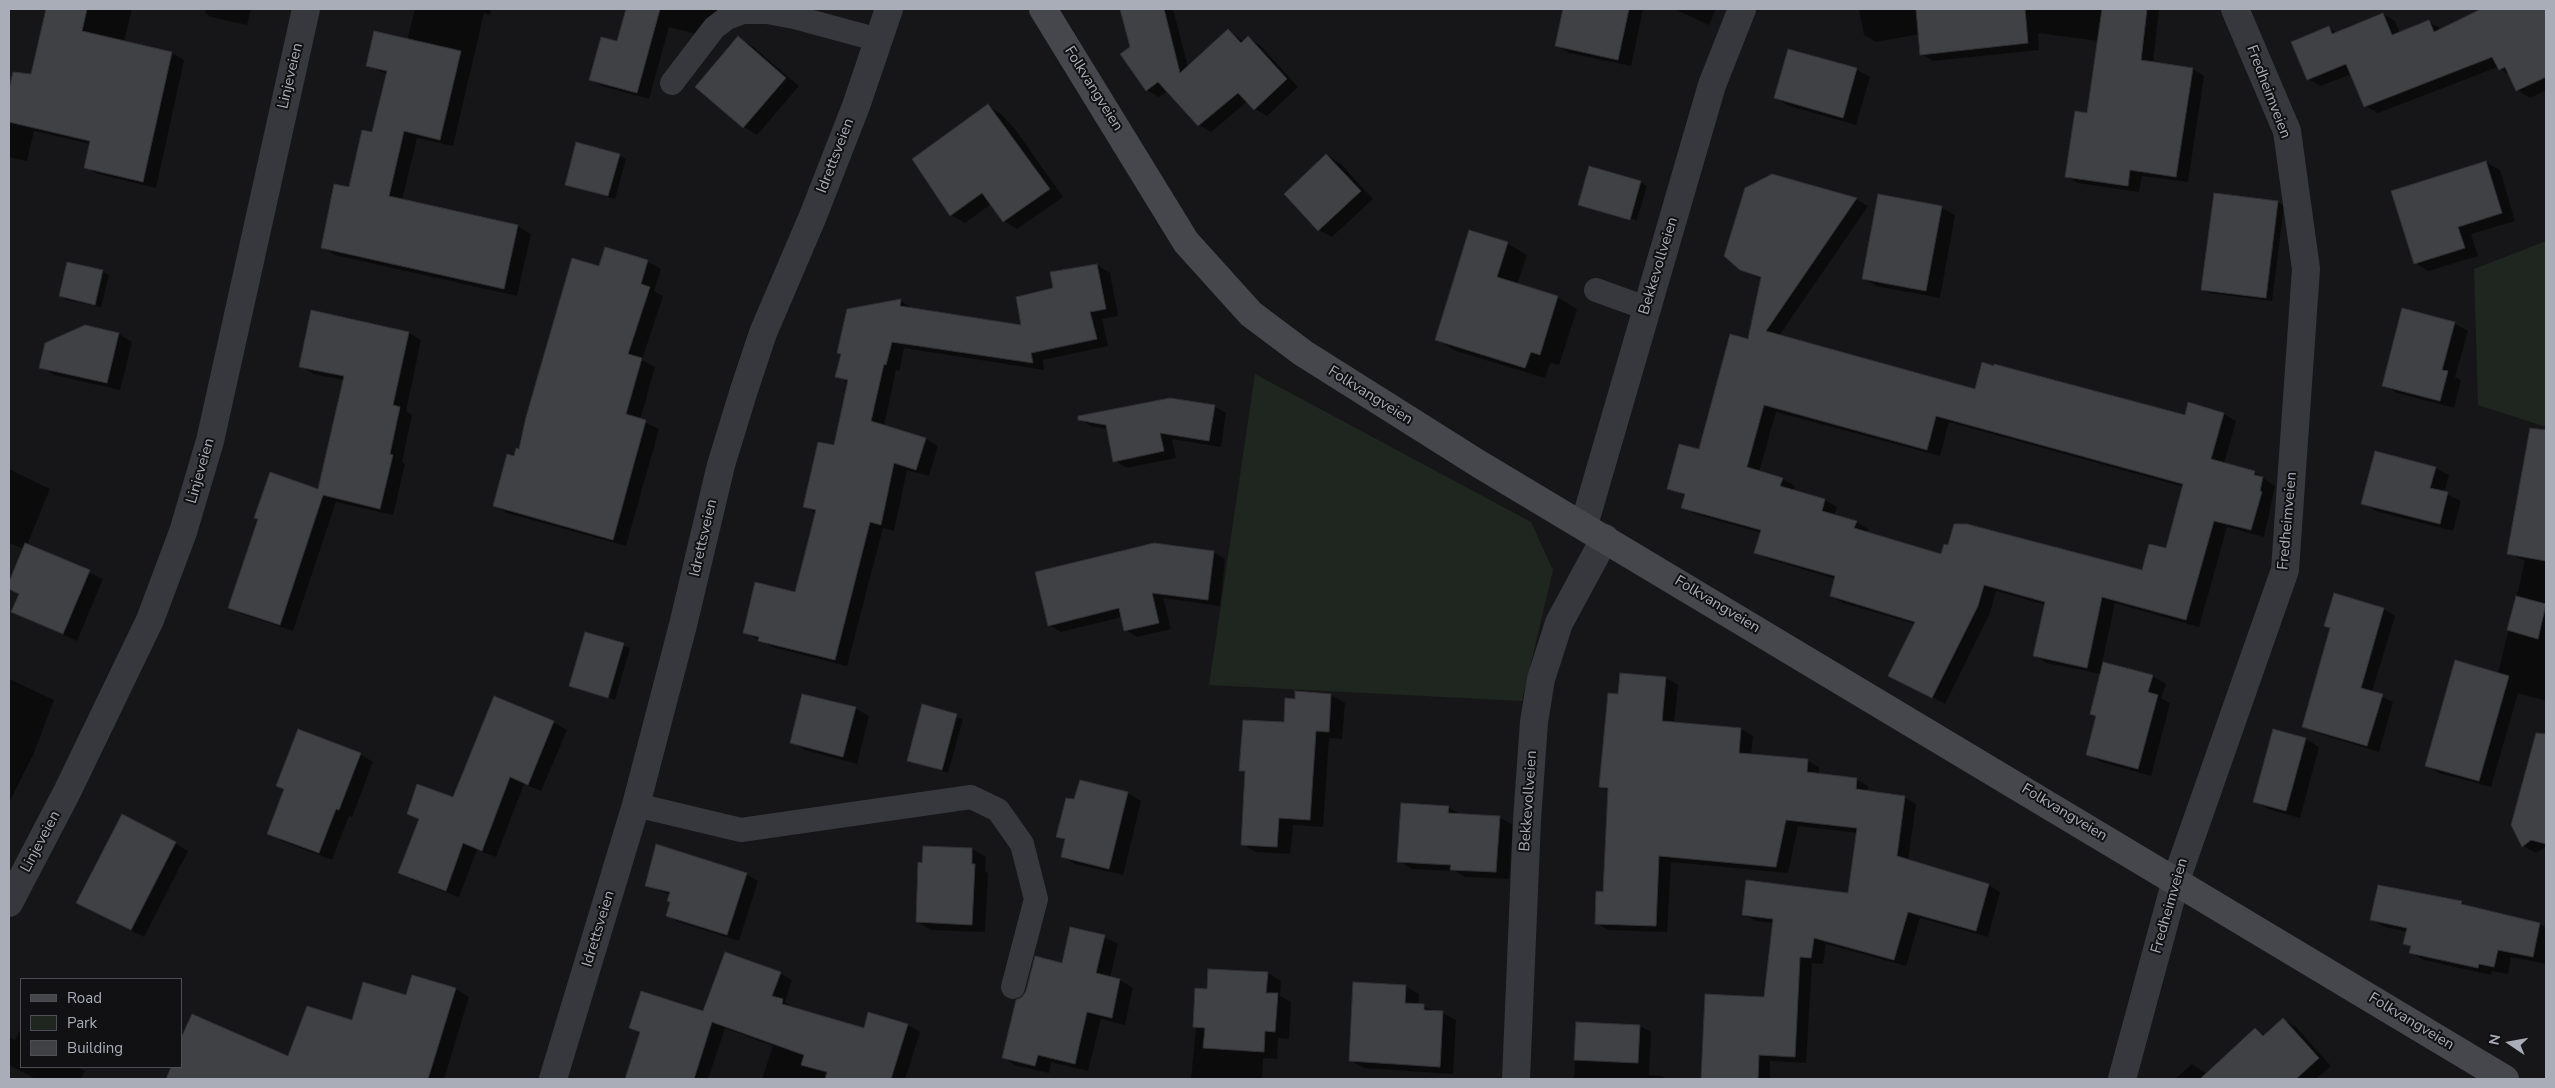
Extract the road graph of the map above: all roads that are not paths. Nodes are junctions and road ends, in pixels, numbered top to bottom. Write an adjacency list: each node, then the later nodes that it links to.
1 (306, 9): 13 (street, Linjeveien)
2 (889, 9): 6 (street, Idrettsveien)
3 (1043, 9): 10 (street, Folkvangveien)
4 (1742, 9): 9 (street, Bekkevollveien)
5 (2235, 9): 12 (street, Fredheimveien)
6 (879, 40): 7 (lane); 11 (street, Idrettsveien)
7 (672, 83)
8 (1596, 290): 9 (lane)
9 (1646, 308): 10 (street, Bekkevollveien)
10 (1594, 532): 12 (street, Folkvangveien); 16 (street, Bekkevollveien)
11 (636, 805): 14 (lane); 15 (street, Idrettsveien)
12 (2176, 880): 17 (street, Fredheimveien); 18 (street, Folkvangveien)
13 (9, 903)
14 (1013, 988)
15 (553, 1079)
16 (1516, 1079)
17 (2122, 1079)
18 (2505, 1079)

